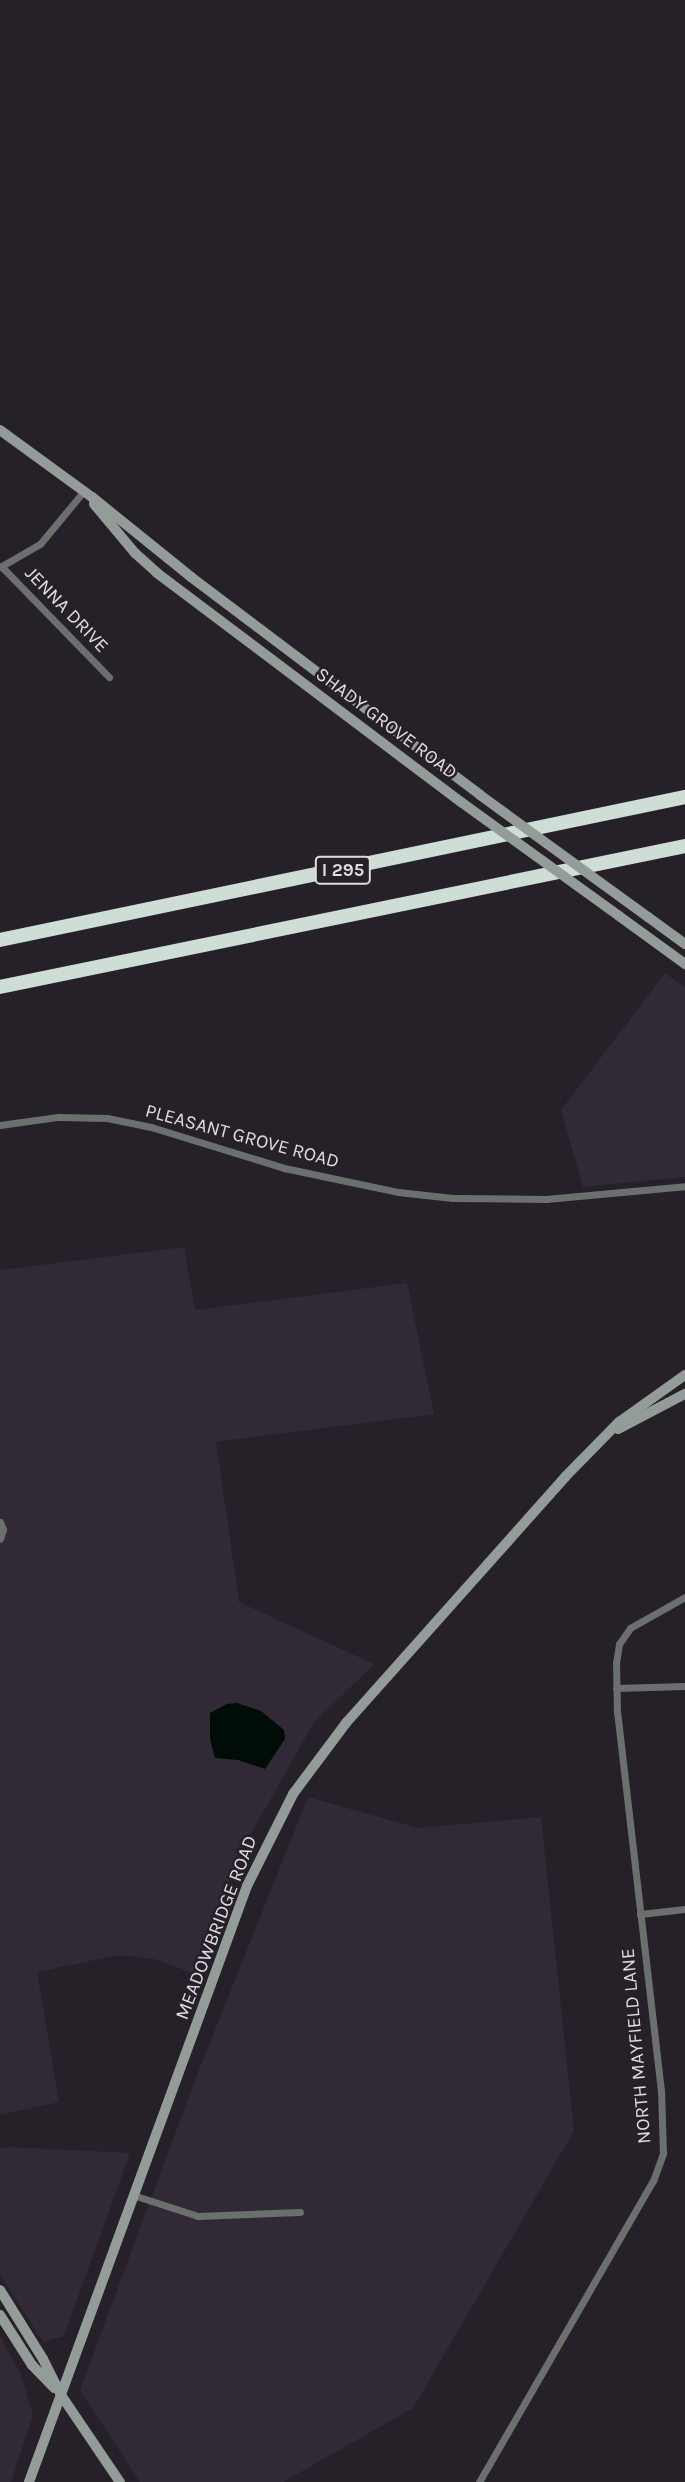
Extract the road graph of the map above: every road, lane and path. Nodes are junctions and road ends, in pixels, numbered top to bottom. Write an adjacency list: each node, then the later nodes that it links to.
1 (0, 430): 2 (main road, SHADY GROVE ROAD)
2 (83, 492): 3 (street); 5 (main road, SHADY GROVE ROAD); 6 (main road, SHADY GROVE ROAD)
3 (0, 567): 4 (street, JENNA DRIVE)
4 (109, 677)
5 (342, 690): 6 (main road); 10 (main road, SHADY GROVE ROAD, bridge)
6 (331, 704): 11 (main road, SHADY GROVE ROAD, bridge)
7 (685, 797): 9 (highway, I 295)
8 (685, 846): 12 (highway, I 295)
9 (0, 940)
10 (685, 944)
11 (685, 964)
12 (0, 987)
13 (0, 1125): 14 (street, PLEASANT GROVE ROAD)
14 (685, 1186)
15 (685, 1375): 17 (main road, MEADOWBRIDGE ROAD)
16 (685, 1394): 17 (main road, MEADOWBRIDGE ROAD)
17 (603, 1438): 25 (main road, MEADOWBRIDGE ROAD)
18 (0, 1522): 19 (street)
19 (0, 1539)
20 (685, 1597): 22 (street, NORTH MAYFIELD LANE)
21 (685, 1686): 22 (street)
22 (616, 1688): 24 (street, NORTH MAYFIELD LANE)
23 (685, 1909): 24 (street)
24 (640, 1914): 32 (street, NORTH MAYFIELD LANE)
25 (136, 2196): 26 (street); 29 (main road, MEADOWBRIDGE ROAD)
26 (300, 2212)
27 (0, 2290): 29 (main road)
28 (0, 2315): 29 (main road)
29 (61, 2395): 30 (main road, MEADOWBRIDGE ROAD); 31 (main road)
30 (29, 2482)
31 (120, 2482)
32 (479, 2482)

